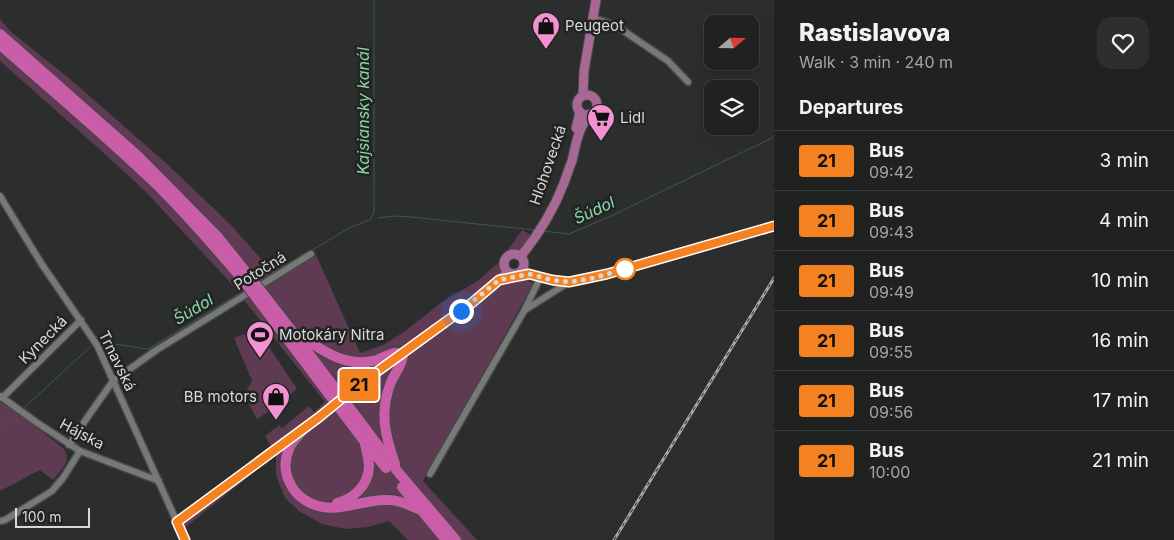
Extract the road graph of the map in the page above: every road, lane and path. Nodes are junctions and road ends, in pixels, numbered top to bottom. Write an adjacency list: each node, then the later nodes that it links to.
1 (596, 0): 2 (main road)
2 (593, 18): 5 (street); 6 (main road)
3 (0, 34): 17 (highway)
4 (0, 46): 17 (highway)
5 (688, 82)
6 (587, 95): 7 (main road); 8 (main road)
7 (580, 112): 8 (main road); 11 (main road, Hlohovecká)
8 (590, 114): 11 (main road, Hlohovecká)
9 (0, 196): 22 (street, Trnavská)
10 (774, 226): 19 (street)
11 (539, 231): 13 (main road)
12 (311, 254): 25 (street, Potočná)
13 (521, 256): 14 (main road); 15 (main road)
14 (508, 272): 15 (main road); 18 (main road)
15 (526, 272): 16 (street); 18 (main road)
16 (540, 278): 19 (street); 21 (street)
17 (246, 279): 20 (highway, bridge)
18 (499, 280): 24 (main road)
19 (569, 282): 21 (street)
20 (261, 297): 23 (highway); 27 (highway)
21 (524, 310): 32 (street)
22 (81, 320): 25 (street, Trnavská); 26 (street, Kynecká)
23 (292, 331): 24 (highway); 31 (highway)
24 (403, 354): 29 (main road, bridge); 31 (highway)
25 (113, 380): 28 (street, Potočná); 33 (street, Trnavská)
26 (1, 397): 28 (street, Hájska)
27 (364, 441): 29 (highway); 34 (highway)
28 (69, 445): 30 (street, Hájska)
29 (284, 447): 34 (highway); 36 (street)
30 (80, 451): 33 (street, Hájska); 35 (street)
31 (398, 472): 39 (highway)
32 (430, 474)
33 (159, 481): 36 (street, Trnavská)
34 (421, 511): 38 (highway)
35 (0, 521)
36 (177, 522): 37 (street, Trnavská)
37 (185, 540)
38 (446, 540)
39 (456, 540)

